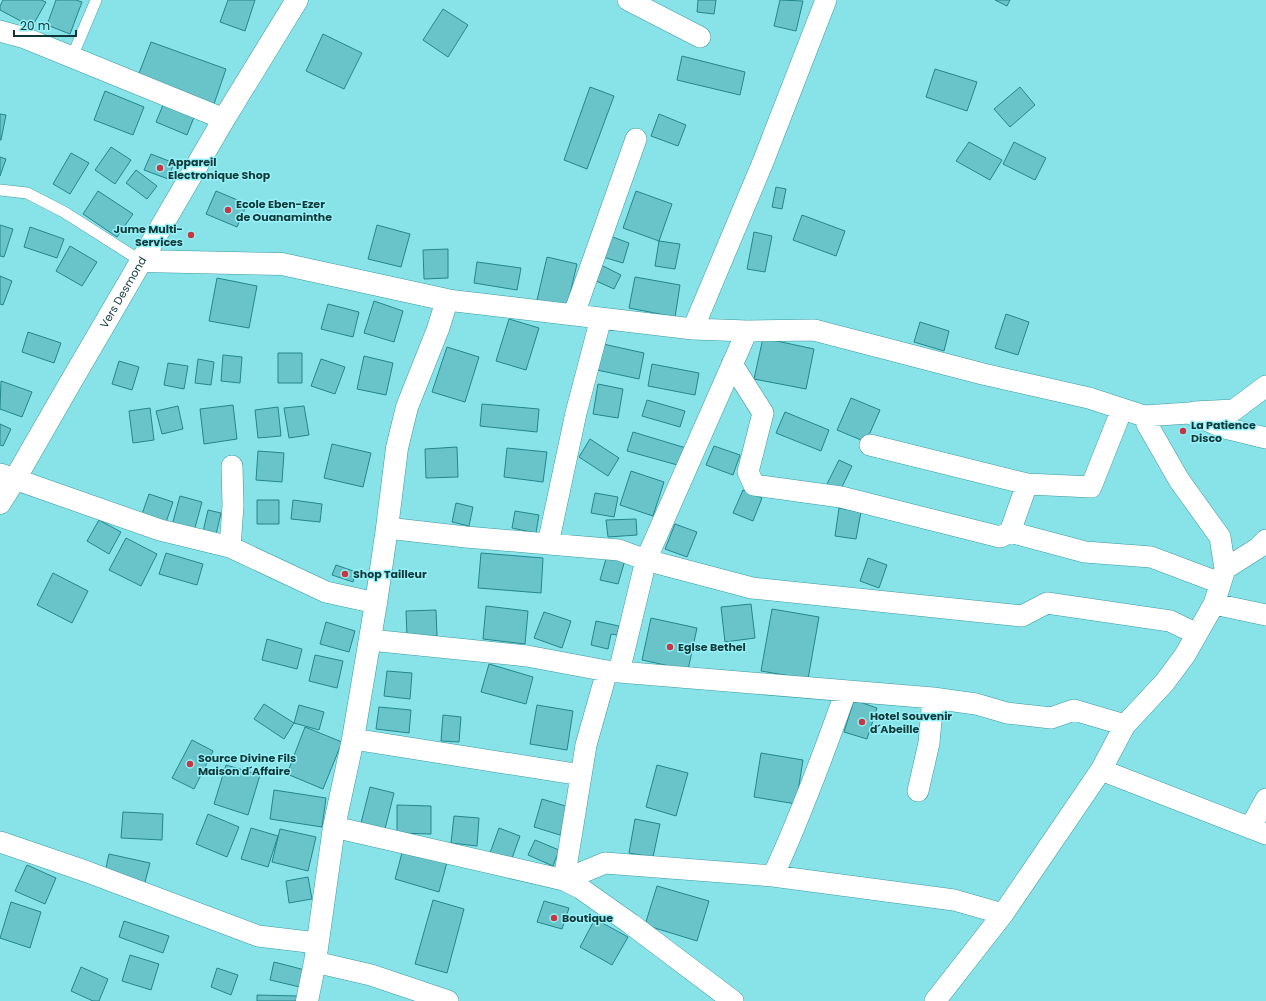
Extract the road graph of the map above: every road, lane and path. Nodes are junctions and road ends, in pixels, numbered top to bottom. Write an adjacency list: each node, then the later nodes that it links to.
1 (96, 0): 7 (lane)
2 (297, 0): 8 (street, Vers Desmond)
3 (628, 0): 6 (street)
4 (826, 0): 15 (street)
5 (0, 31): 7 (street)
6 (700, 36)
7 (72, 57): 8 (street)
8 (224, 119): 11 (street, Vers Desmond)
9 (636, 139): 13 (street)
10 (0, 190): 11 (lane)
11 (141, 260): 12 (street); 25 (street, Vers Desmond)
12 (447, 300): 13 (street); 28 (street)
13 (574, 314): 14 (street)
14 (601, 318): 15 (street); 31 (street)
15 (693, 330): 16 (street)
16 (747, 332): 17 (street); 19 (street)
17 (732, 364): 29 (street); 33 (street)
18 (1266, 386): 20 (street)
19 (1122, 409): 21 (street); 26 (street)
20 (1189, 413): 21 (street); 22 (street)
21 (1144, 416): 34 (street)
22 (1266, 438)
23 (870, 445): 26 (street)
24 (232, 466): 32 (street)
25 (8, 476): 27 (street, Vers Desmond); 32 (street)
26 (1027, 484): 29 (street)
27 (0, 503)
28 (387, 528): 31 (street); 35 (street)
29 (1010, 532): 34 (street)
30 (1266, 540): 34 (street)
31 (548, 544): 33 (street)
32 (230, 547): 35 (street)
33 (646, 560): 38 (street); 40 (street)
34 (1223, 576): 36 (street)
35 (376, 603): 39 (street)
36 (1214, 604): 37 (street); 38 (street)
37 (1266, 615)
38 (1197, 634): 43 (street)
39 (370, 640): 40 (street); 44 (street)
40 (613, 672): 41 (street); 46 (street)
41 (846, 691): 42 (street); 52 (street)
42 (933, 698): 43 (street); 47 (street)
43 (1125, 725): 45 (street)
44 (354, 739): 46 (street); 49 (street)
45 (1101, 770): 50 (street); 54 (street)
46 (581, 775): 53 (street)
47 (918, 791)
48 (1266, 799): 50 (street)
49 (334, 827): 53 (street); 55 (street)
50 (1258, 831)
51 (0, 842): 55 (street)
52 (773, 876): 53 (street); 54 (street)
53 (564, 880): 58 (street)
54 (1003, 914): 59 (street)
55 (316, 952): 56 (street); 57 (street)
56 (307, 1001)
57 (448, 1001)
58 (733, 1001)
59 (935, 1001)

